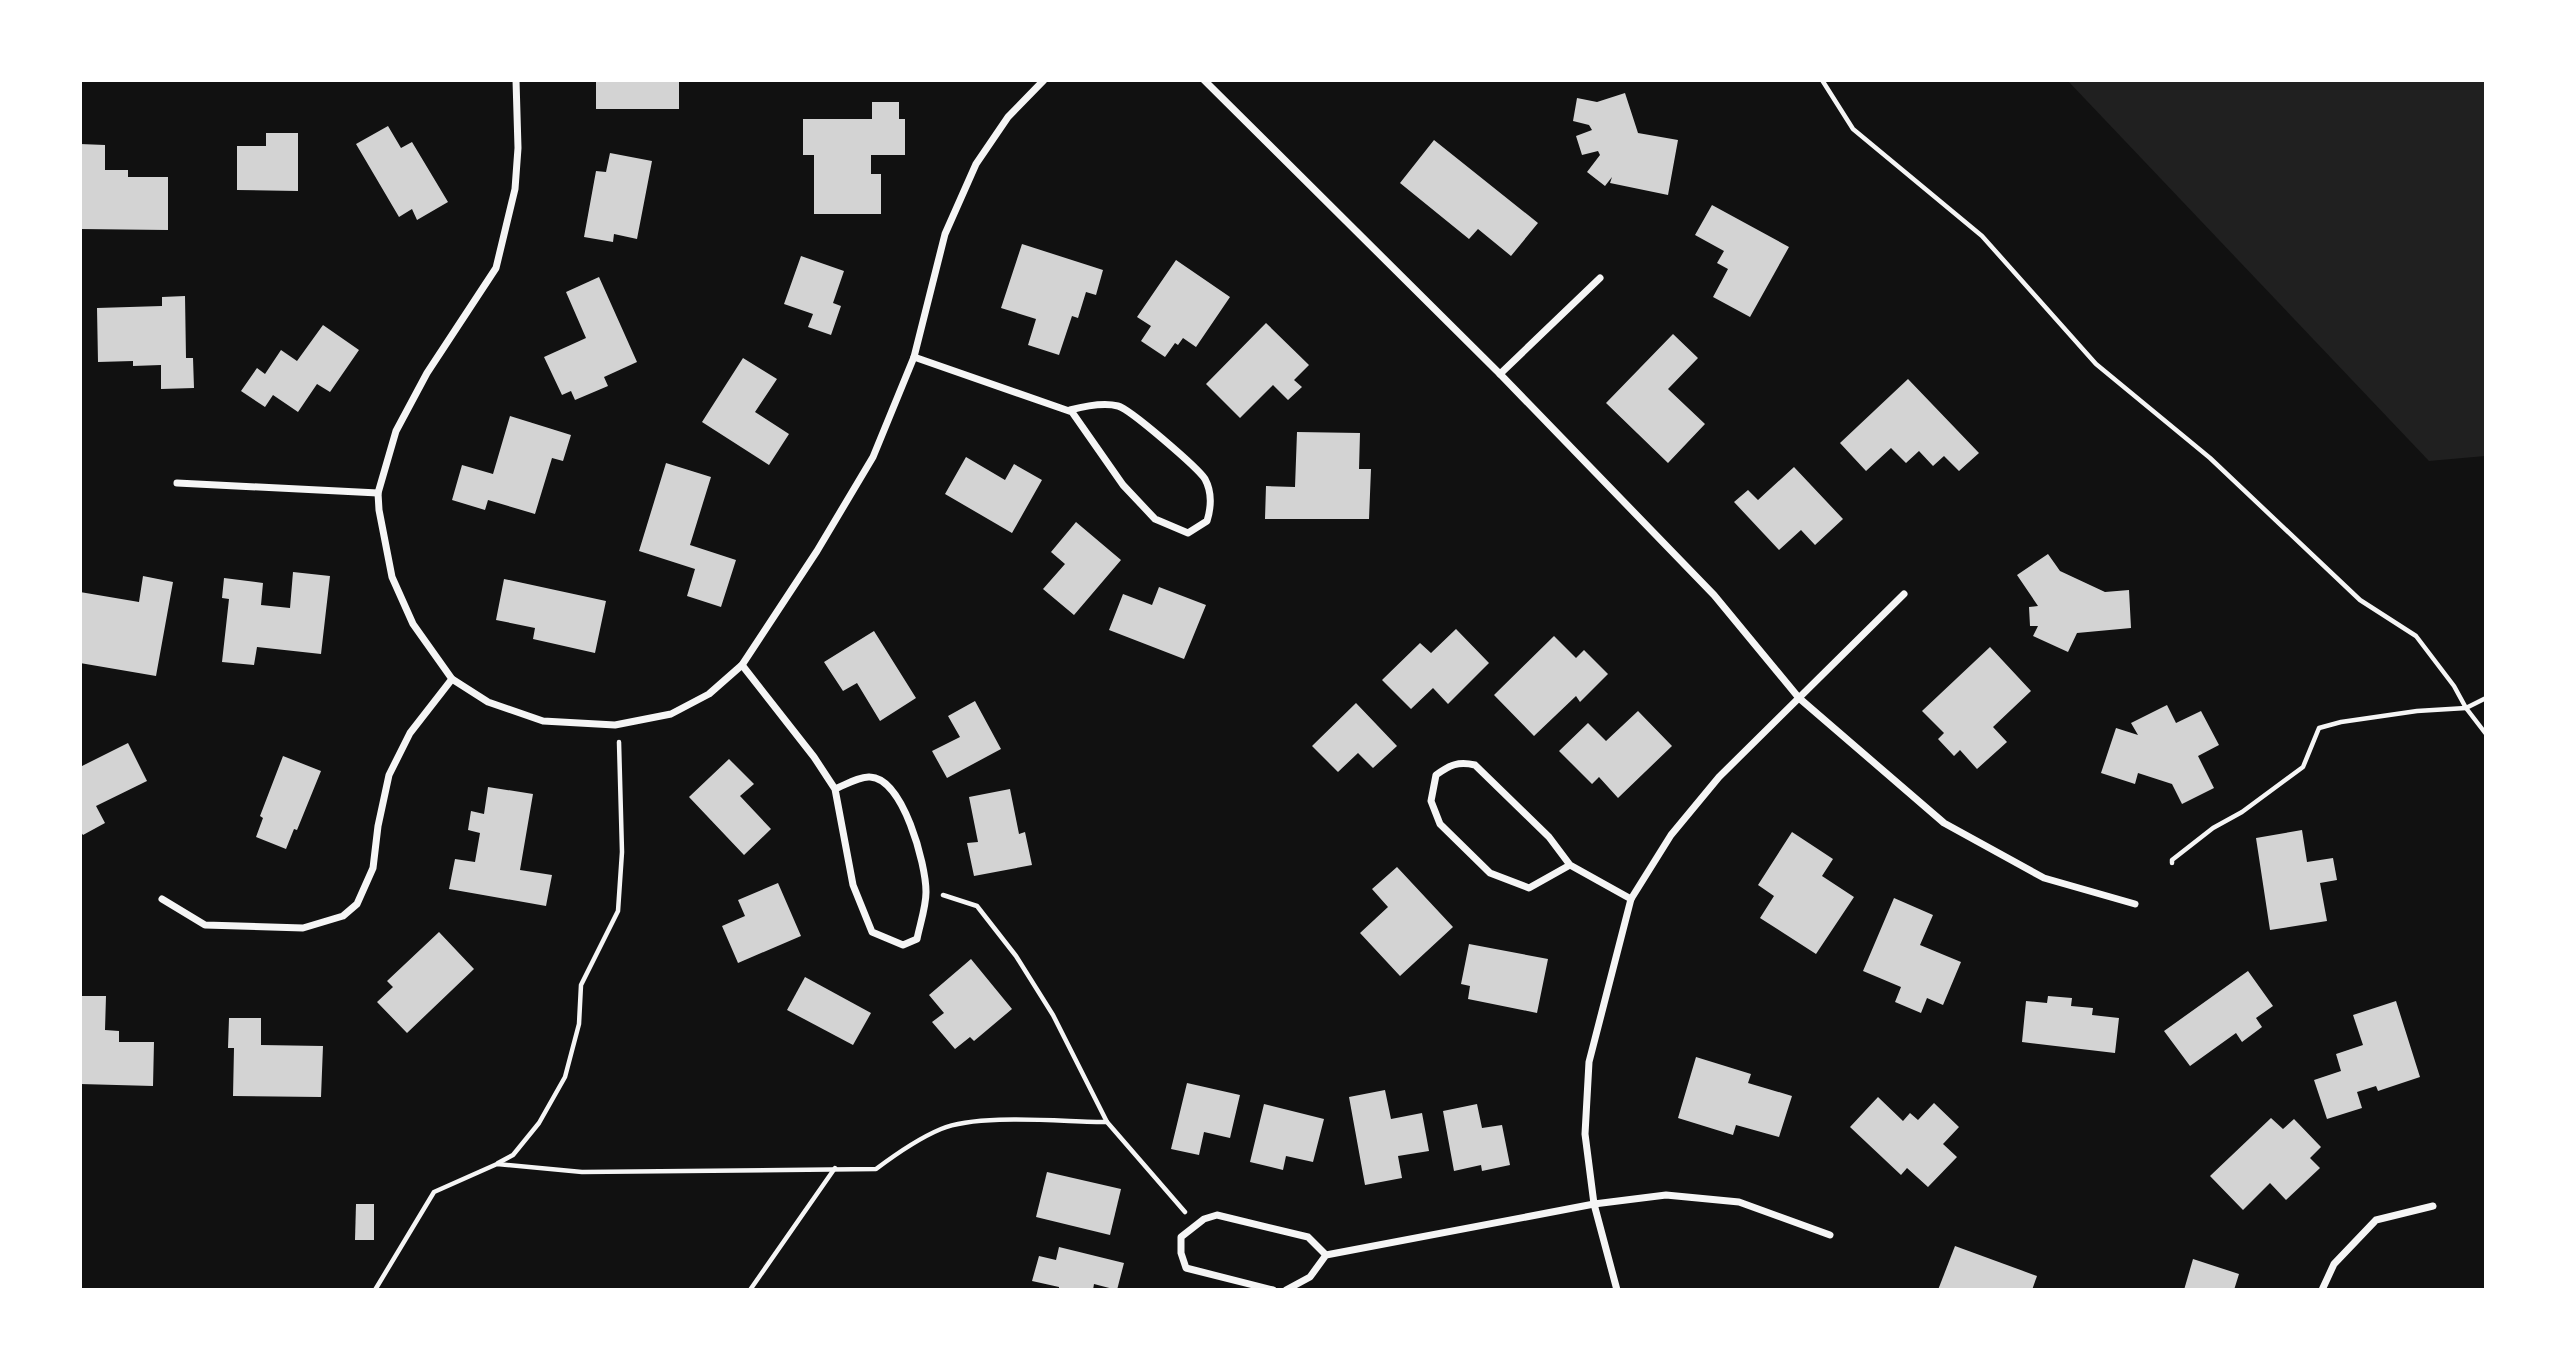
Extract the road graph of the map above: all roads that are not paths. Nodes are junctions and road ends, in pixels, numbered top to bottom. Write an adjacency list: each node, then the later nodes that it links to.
1 (516, 80): 9 (street)
2 (1044, 80): 5 (street)
3 (1204, 80): 6 (street)
4 (1600, 278): 6 (street)
5 (914, 357): 7 (street); 11 (street)
6 (1500, 374): 13 (street)
7 (1072, 412): 7 (street)
8 (177, 483): 9 (street)
9 (378, 494): 12 (street)
10 (1904, 594): 13 (street)
11 (742, 665): 12 (street); 14 (street)
12 (452, 679): 16 (street)
13 (1799, 698): 17 (street); 18 (street)
14 (835, 789): 14 (street)
15 (1570, 865): 15 (street); 17 (street)
16 (162, 899)
17 (1631, 900): 19 (street)
18 (2136, 904)
19 (1594, 1204): 21 (street); 22 (street); 25 (street)
20 (2433, 1206): 26 (street)
21 (1830, 1235)
22 (1326, 1255): 23 (street); 24 (street)
23 (1273, 1290)
24 (1286, 1290)
25 (1617, 1290)
26 (2322, 1290)

